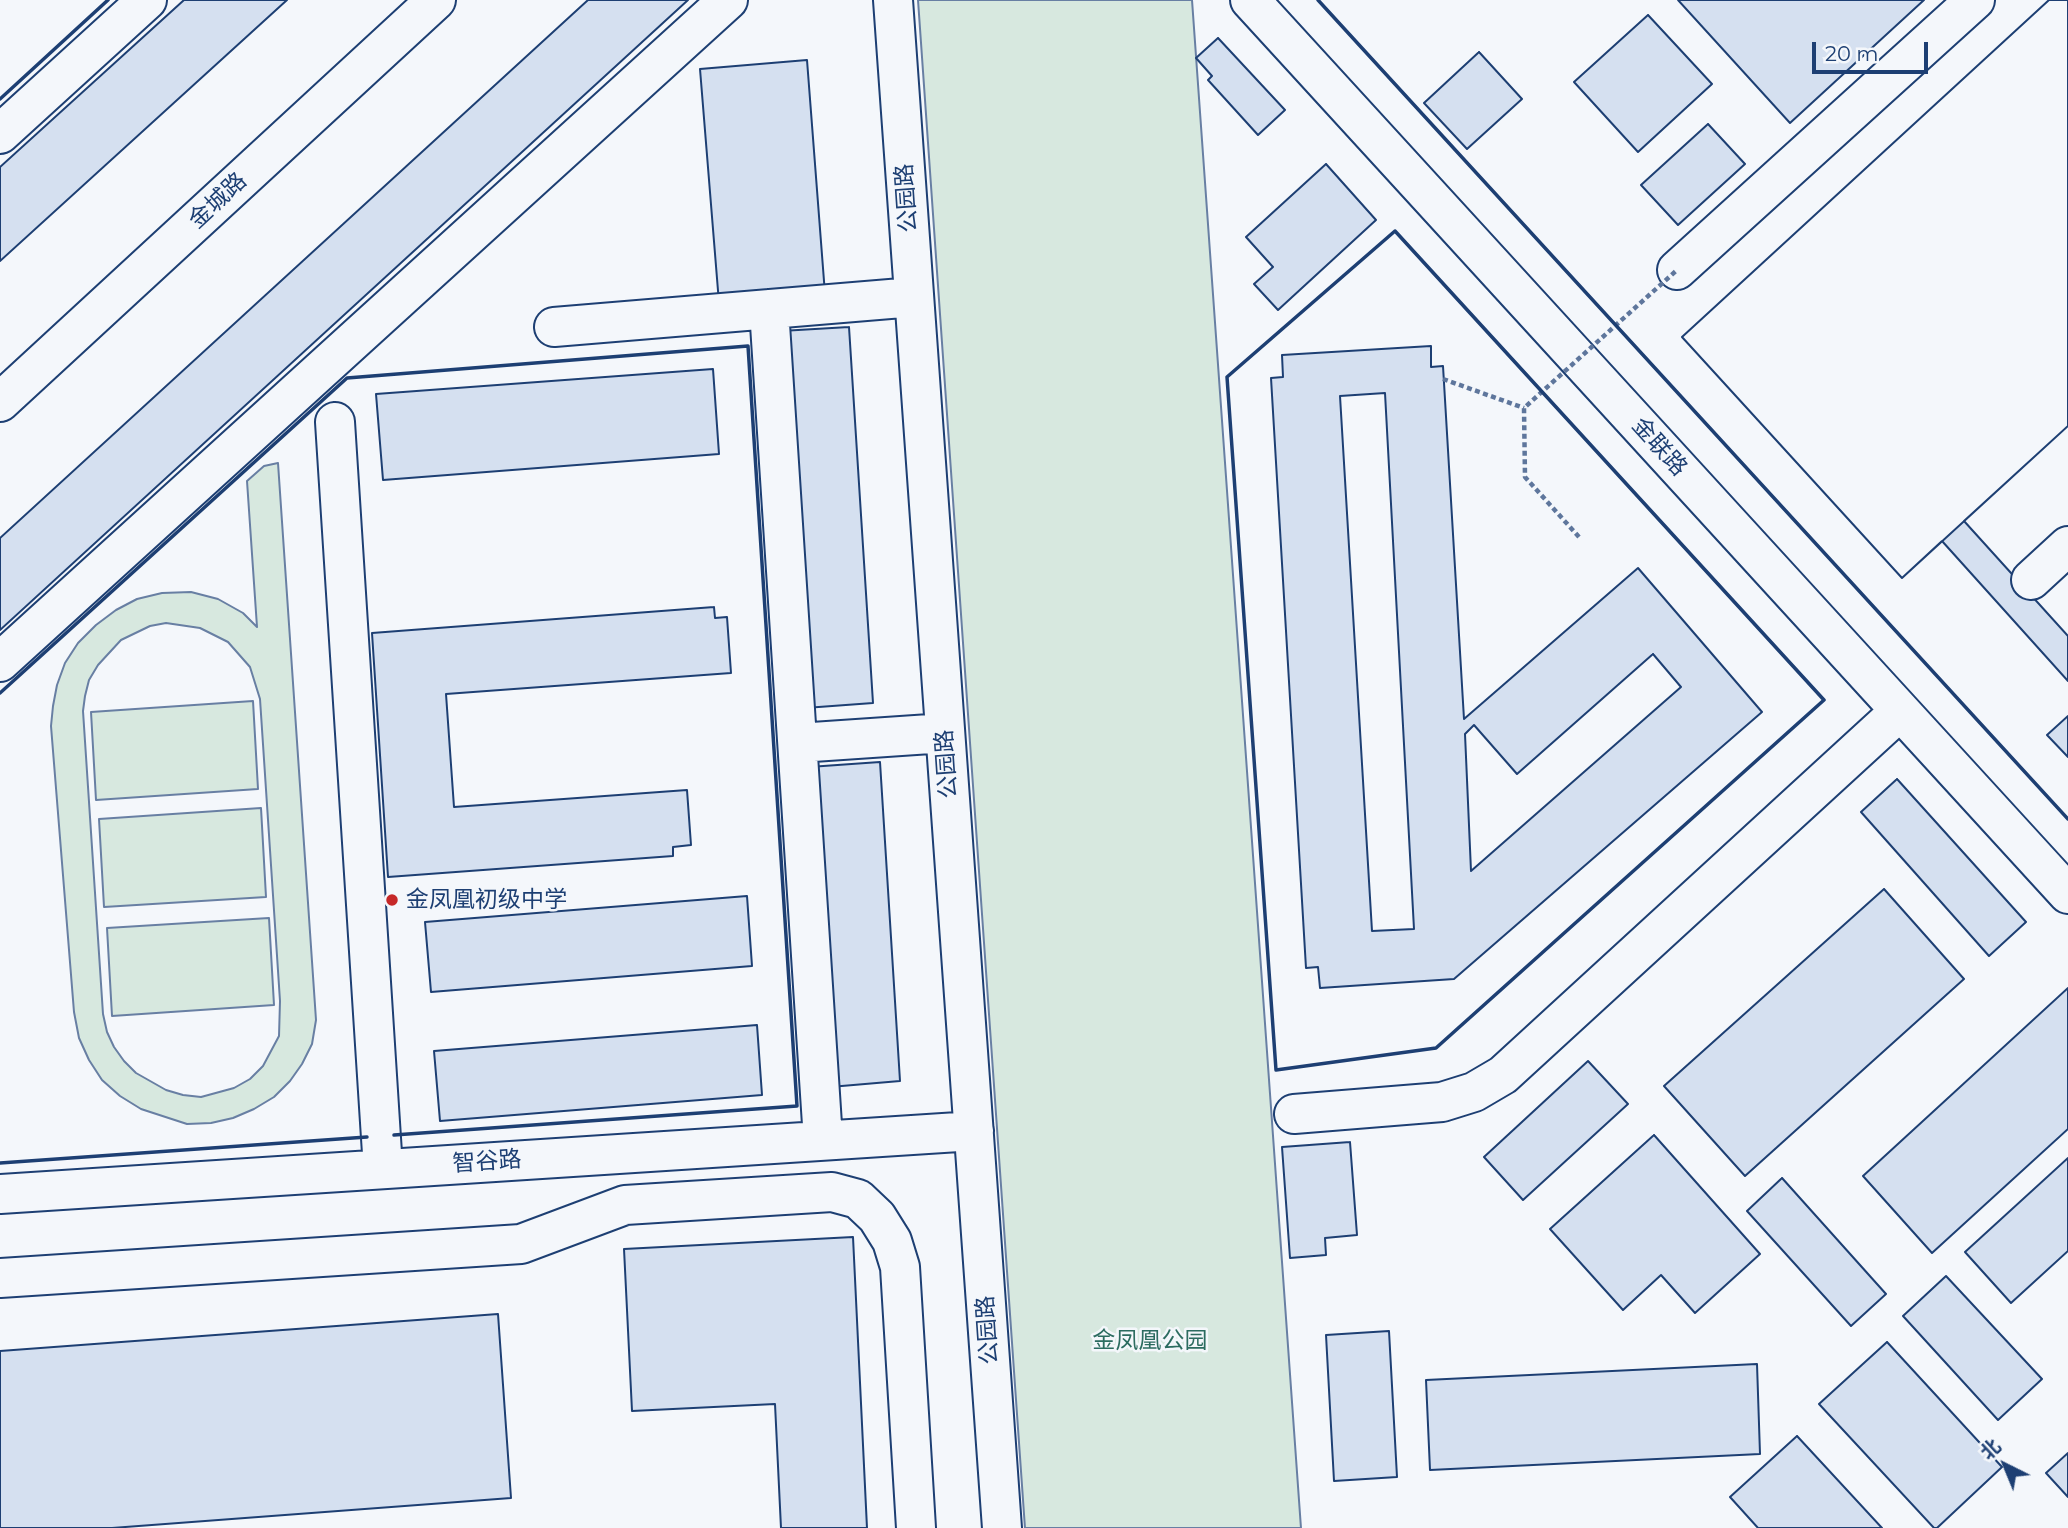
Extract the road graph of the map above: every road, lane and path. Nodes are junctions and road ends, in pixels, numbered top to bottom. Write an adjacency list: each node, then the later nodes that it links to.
1 (147, 0): 7 (street)
2 (436, 0): 13 (street, 金城路)
3 (728, 0): 19 (street)
4 (893, 0): 9 (street, 公园路)
5 (1250, 0): 20 (street, 金联路)
6 (1975, 0): 8 (street)
7 (0, 134)
8 (1676, 270): 14 (path, bridge)
9 (914, 298): 10 (street); 21 (street, 公园路)
10 (769, 309): 11 (street); 22 (street)
11 (554, 327)
12 (1443, 379): 14 (path)
13 (0, 402)
14 (1524, 408): 16 (path, bridge)
15 (335, 422): 27 (street)
16 (1579, 537)
17 (2068, 546): 18 (street)
18 (2031, 580)
19 (0, 662)
20 (1900, 711): 23 (street, 金联路); 24 (street)
21 (945, 733): 22 (street); 25 (street, 公园路)
22 (798, 743): 26 (street)
23 (2068, 894)
24 (1294, 1114)
25 (974, 1131): 26 (street, 智谷路); 31 (street, 公园路)
26 (823, 1140): 27 (street, 智谷路)
27 (383, 1169): 28 (street, 智谷路)
28 (0, 1194)
29 (0, 1278): 30 (street)
30 (916, 1528)
31 (1002, 1528)

